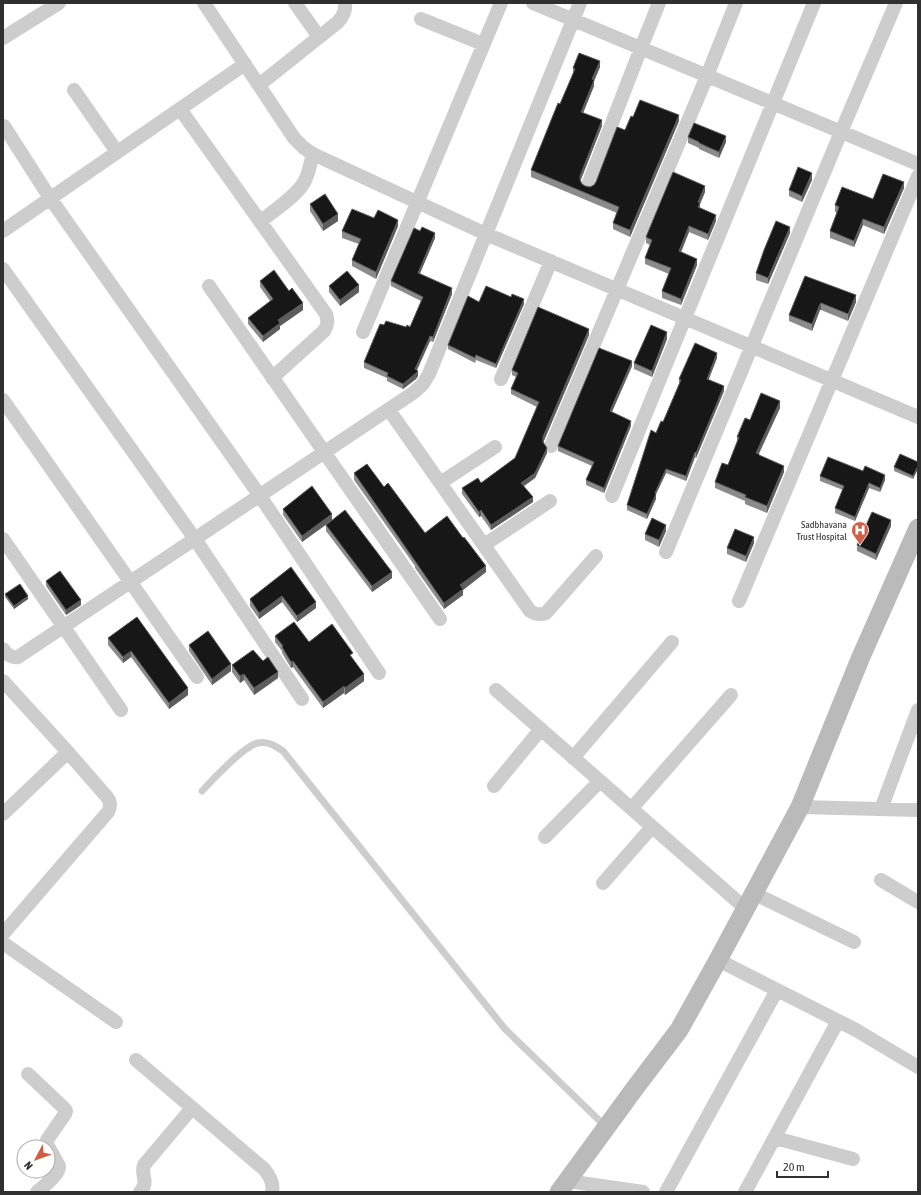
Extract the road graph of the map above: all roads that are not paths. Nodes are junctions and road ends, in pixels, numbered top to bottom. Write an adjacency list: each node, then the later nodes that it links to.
1 (60, 3): 14 (street)
2 (204, 3): 18 (street)
3 (295, 3): 15 (street)
4 (345, 3): 15 (street)
5 (501, 3): 16 (street)
6 (533, 3): 13 (street)
7 (580, 3): 13 (street)
8 (659, 3): 17 (street)
9 (736, 3): 19 (street)
10 (814, 3): 22 (street)
11 (896, 3): 25 (street)
12 (421, 19): 16 (street)
13 (573, 20): 17 (street); 35 (street)
14 (3, 38)
15 (319, 38): 20 (street)
16 (484, 44): 32 (street)
17 (641, 48): 19 (street); 30 (street)
18 (245, 64): 20 (street); 23 (street)
19 (707, 76): 22 (street); 39 (street)
20 (259, 85): 27 (street)
21 (74, 90): 26 (street)
22 (772, 103): 25 (street); 40 (street)
23 (180, 109): 26 (street); 33 (street)
24 (4, 126): 31 (street)
25 (840, 132): 28 (street); 42 (street)
26 (117, 152): 31 (street)
27 (313, 154): 32 (street); 33 (street)
28 (918, 164)
29 (918, 176): 45 (street)
30 (588, 185)
31 (50, 198): 34 (street); 53 (street)
32 (417, 202): 35 (street); 41 (street)
33 (260, 222): 43 (street)
34 (3, 231)
35 (486, 234): 36 (street); 47 (street)
36 (552, 261): 39 (street); 44 (street)
37 (3, 269): 58 (street)
38 (209, 286): 43 (street)
39 (617, 289): 40 (street); 49 (street)
40 (684, 318): 42 (street); 54 (street)
41 (363, 332)
42 (752, 346): 45 (street); 61 (street)
43 (272, 378): 51 (street)
44 (501, 380)
45 (832, 380): 48 (street); 64 (street)
46 (3, 400): 63 (street)
47 (389, 410): 51 (street); 52 (street)
48 (918, 417)
49 (551, 446)
50 (495, 447): 52 (street)
51 (324, 453): 53 (street); 65 (street)
52 (440, 483): 59 (street)
53 (260, 496): 58 (street); 69 (street)
54 (612, 496)
55 (550, 501): 59 (street)
56 (918, 528): 60 (street)
57 (3, 539): 66 (street)
58 (195, 539): 63 (street); 74 (street)
59 (484, 546): 62 (street)
60 (914, 548): 83 (street)
61 (666, 552)
62 (596, 556)
63 (131, 582): 66 (street); 70 (street)
64 (739, 601)
65 (440, 620)
66 (64, 627): 68 (street); 75 (street)
67 (672, 642): 79 (street)
68 (3, 649)
69 (379, 673)
70 (197, 677)
71 (3, 681): 78 (street)
72 (496, 690): 77 (street)
73 (731, 695): 84 (street)
74 (302, 699)
75 (121, 710)
76 (918, 710): 85 (street)
77 (541, 729): 79 (street); 81 (street)
78 (68, 752): 87 (street); 94 (street)
79 (573, 758): 80 (street)
80 (600, 781): 84 (street); 89 (street)
81 (494, 786)
82 (202, 790): 105 (lane)
83 (800, 806): 85 (street); 92 (street)
84 (632, 808): 88 (street)
85 (882, 809): 86 (street)
86 (918, 810)
87 (3, 814)
88 (652, 827): 91 (street); 92 (street)
89 (545, 837)
90 (882, 880): 93 (street)
91 (604, 883)
92 (749, 901): 95 (street); 97 (street)
93 (918, 902)
94 (3, 934)
95 (854, 942)
96 (3, 943): 100 (street)
97 (718, 960): 98 (street); 105 (street)
98 (776, 990): 99 (street); 113 (street)
99 (838, 1021): 102 (street); 106 (street)
100 (116, 1022)
101 (136, 1060): 104 (street)
102 (918, 1067)
103 (28, 1074): 109 (street)
104 (192, 1108): 110 (street); 111 (street)
105 (606, 1127): 108 (street)
106 (774, 1138): 107 (street); 114 (street)
107 (853, 1159)
108 (563, 1187): 112 (street)
109 (37, 1192)
110 (140, 1192)
111 (272, 1192)
112 (643, 1192)
113 (666, 1192)
114 (745, 1192)

